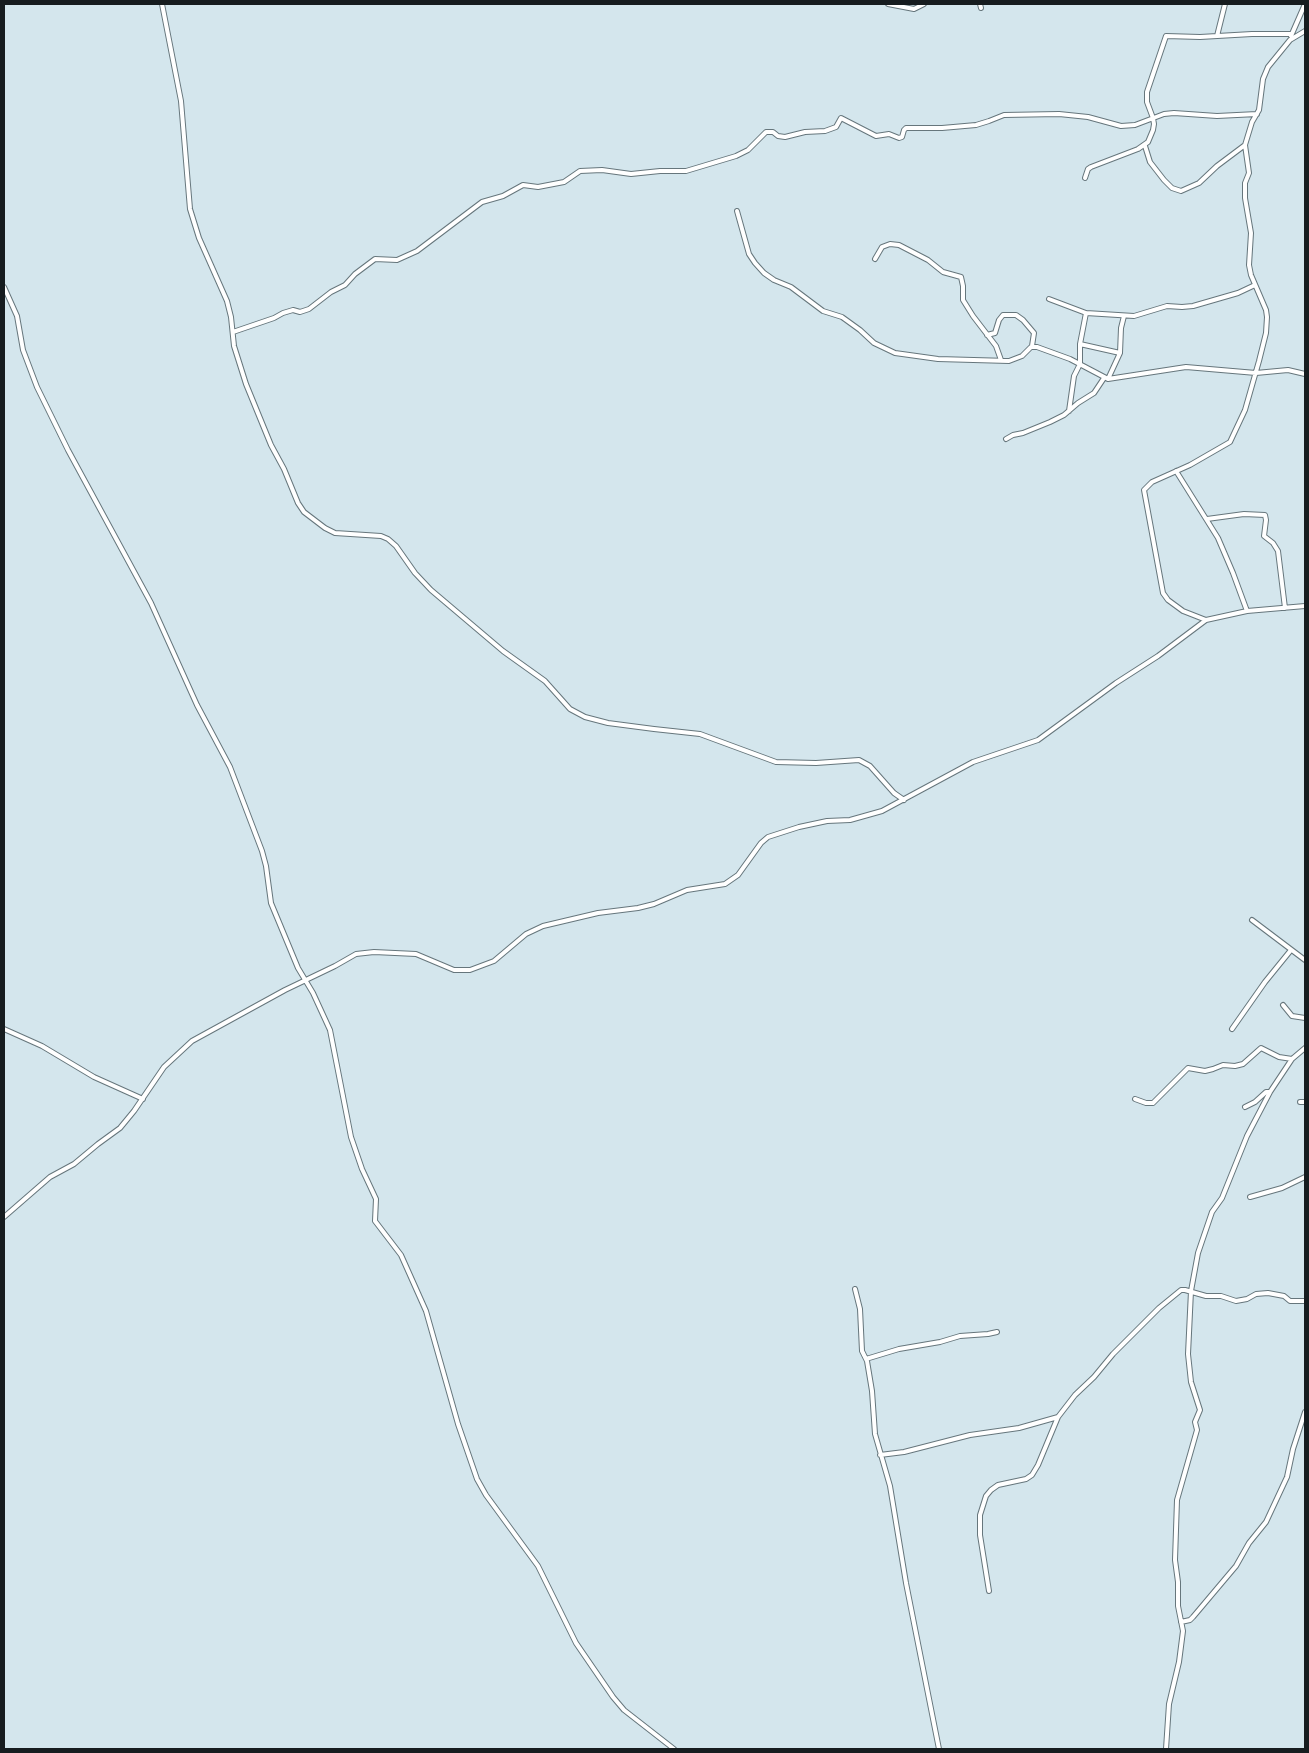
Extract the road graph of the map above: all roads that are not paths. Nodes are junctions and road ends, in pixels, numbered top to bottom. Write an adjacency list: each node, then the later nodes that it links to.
1 (162, 4): 22 (street)
2 (888, 4): 3 (street)
3 (924, 4)
4 (1225, 4): 8 (street)
5 (1305, 4): 7 (street)
6 (1305, 31): 9 (street)
7 (1291, 34): 8 (street); 9 (street)
8 (1217, 36): 11 (street)
9 (1290, 40): 10 (street)
10 (1257, 114): 11 (street); 12 (street)
11 (1153, 118): 13 (street); 22 (street)
12 (1245, 145): 13 (street); 17 (street)
13 (1144, 146): 14 (street)
14 (1085, 178)
15 (738, 211): 27 (street)
16 (875, 259): 23 (street)
17 (1255, 285): 21 (street); 29 (street)
18 (4, 287): 44 (street)
19 (1049, 299): 20 (street)
20 (1086, 313): 21 (street); 24 (street)
21 (1124, 316): 26 (street)
22 (233, 332): 40 (street)
23 (987, 335): 25 (street); 27 (street)
24 (1080, 344): 26 (street); 28 (street)
25 (1032, 346): 27 (street); 28 (street)
26 (1120, 353): 31 (street)
27 (1001, 360)
28 (1080, 364): 31 (street); 32 (street)
29 (1256, 373): 30 (street); 31 (street); 34 (street)
30 (1305, 374)
31 (1106, 379): 32 (street)
32 (1069, 411): 33 (street)
33 (1006, 440)
34 (1176, 471): 35 (street); 39 (street)
35 (1207, 519): 37 (street); 38 (street)
36 (1305, 606): 37 (street)
37 (1285, 608): 38 (street)
38 (1247, 611): 39 (street)
39 (1206, 620): 40 (street)
40 (904, 800): 44 (street)
41 (1252, 920): 42 (street)
42 (1291, 950): 43 (street); 48 (street)
43 (1305, 960)
44 (305, 981): 52 (street); 68 (street)
45 (1283, 1005): 46 (street)
46 (1305, 1018)
47 (5, 1030): 52 (street)
48 (1232, 1030)
49 (1305, 1048): 50 (street)
50 (1292, 1059): 51 (street); 53 (street)
51 (1270, 1092): 54 (street); 59 (street)
52 (143, 1098): 57 (street)
53 (1134, 1099)
54 (1245, 1106)
55 (1305, 1177): 56 (street)
56 (1250, 1197)
57 (4, 1217)
58 (855, 1288): 62 (street)
59 (1191, 1291): 60 (street); 64 (street); 67 (street)
60 (1305, 1301)
61 (997, 1332): 62 (street)
62 (866, 1359): 65 (street)
63 (1305, 1412): 67 (street)
64 (1058, 1417): 65 (street); 66 (street)
65 (880, 1455): 69 (street)
66 (989, 1591)
67 (1181, 1622): 70 (street)
68 (674, 1749)
69 (939, 1749)
70 (1166, 1749)

